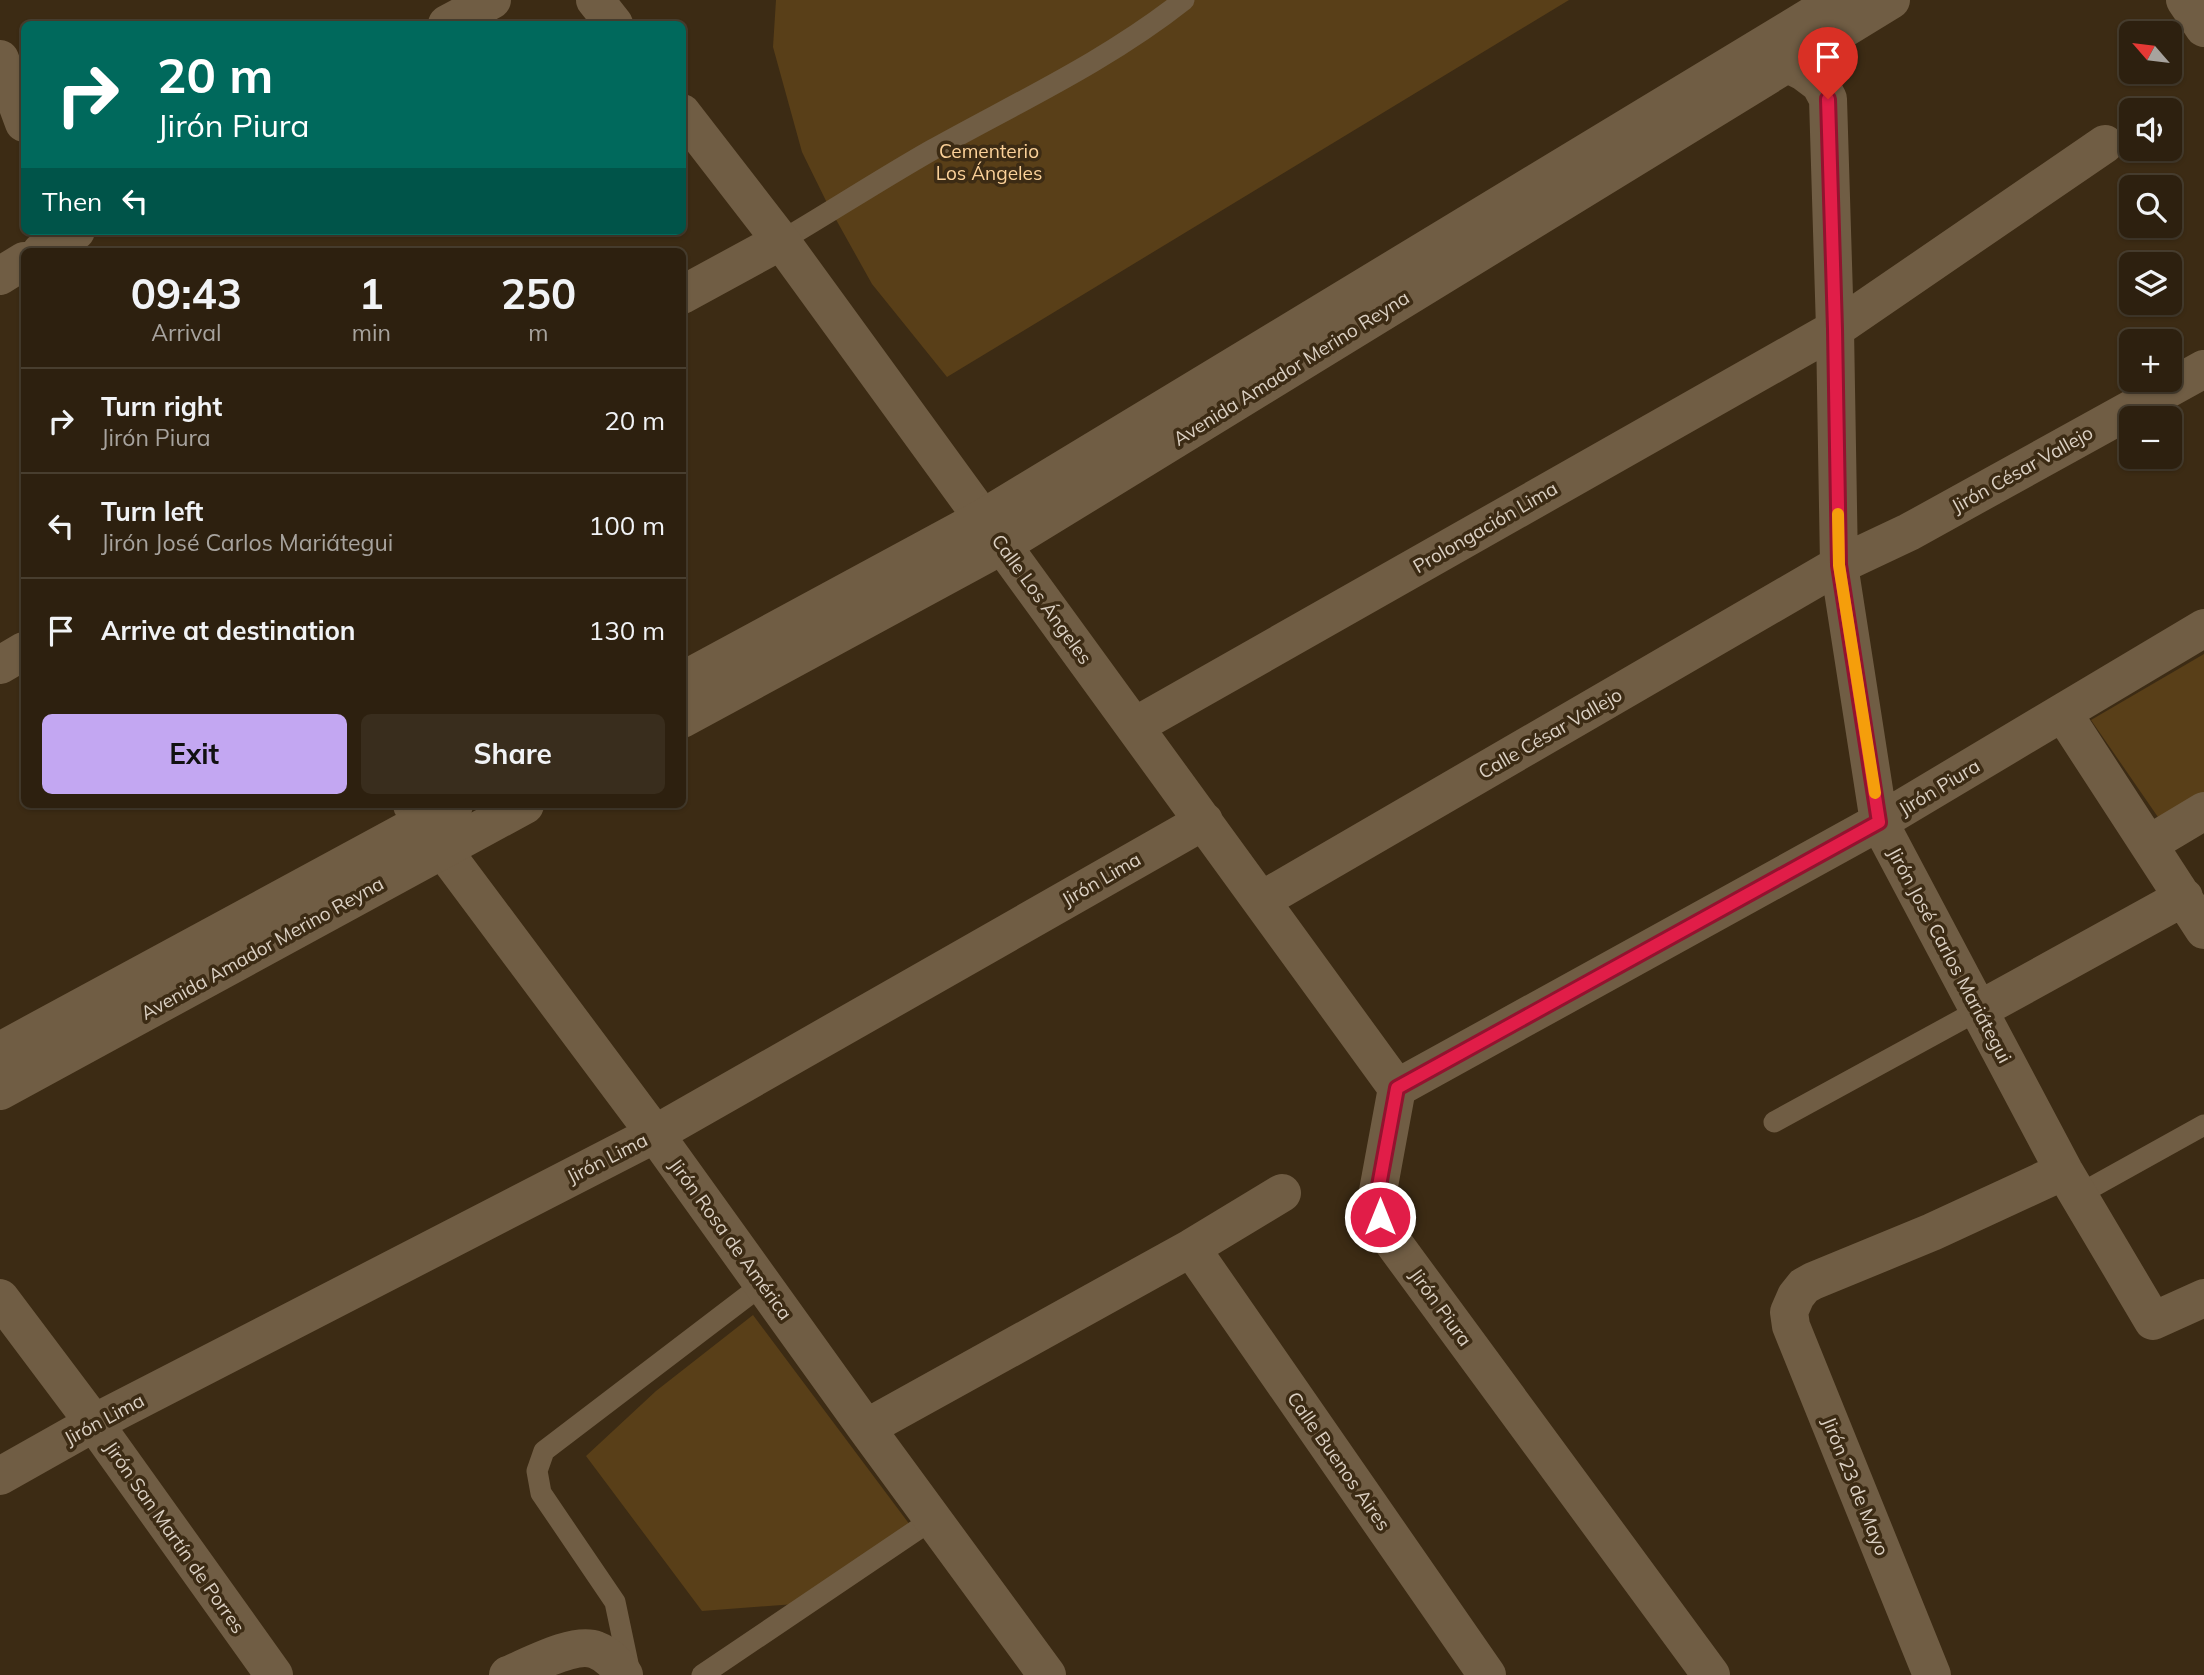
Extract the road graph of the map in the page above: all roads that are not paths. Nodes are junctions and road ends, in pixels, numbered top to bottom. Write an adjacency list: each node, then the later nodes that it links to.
1 (492, 0): 7 (street)
2 (595, 0): 8 (street)
3 (1184, 0): 15 (lane)
4 (1838, 0): 10 (street, Avenida Amador Merino Reyna)
5 (1891, 0): 10 (street, Avenida Amador Merino Reyna)
6 (2185, 0): 9 (street)
7 (453, 21)
8 (612, 21)
9 (2204, 28)
10 (1772, 56): 19 (street, Jirón José Carlos Mariátegui); 21 (street, Avenida Amador Merino Reyna)
11 (0, 59): 12 (street)
12 (21, 115)
13 (686, 118): 15 (street, Calle Los Ángeles)
14 (2105, 144): 19 (street, Prolongación Lima)
15 (781, 241): 18 (street); 21 (street, Calle Los Ángeles)
16 (21, 263): 17 (street)
17 (0, 276)
18 (686, 293)
19 (1835, 329): 22 (street, Jirón José Carlos Mariátegui); 29 (street, Prolongación Lima)
20 (2204, 369): 22 (street, Jirón César Vallejo)
21 (992, 532): 26 (street, Avenida Amador Merino Reyna); 28 (street, Avenida Amador Merino Reyna); 29 (street, Calle Los Ángeles)
22 (1839, 565): 34 (street, Jirón José Carlos Mariátegui); 37 (street, Calle César Vallejo)
23 (2204, 628): 27 (street, Jirón Piura)
24 (21, 654): 25 (street)
25 (0, 665)
26 (686, 679)
27 (2063, 713): 34 (street, Jirón Piura); 35 (street)
28 (686, 717)
29 (1135, 726): 33 (street, Calle Los Ángeles)
30 (507, 808): 32 (street, Avenida Amador Merino Reyna)
31 (2204, 811): 35 (street)
32 (433, 820): 40 (street, Avenida Amador Merino Reyna); 42 (street, Avenida Amador Merino Reyna); 45 (street, Jirón Rosa de América)
33 (1204, 821): 37 (street, Calle Los Ángeles); 45 (street, Jirón Lima)
34 (1879, 822): 39 (street, Jirón José Carlos Mariátegui); 41 (street, Jirón Piura)
35 (2149, 844): 36 (street)
36 (2184, 897): 38 (street); 39 (street)
37 (1262, 901): 41 (street, Calle Los Ángeles)
38 (2204, 930)
39 (1979, 1010): 43 (lane); 46 (street, Jirón José Carlos Mariátegui)
40 (0, 1051)
41 (1397, 1088): 63 (street, Jirón Piura)
42 (0, 1091)
43 (1773, 1122)
44 (2204, 1125): 46 (lane)
45 (655, 1134): 49 (street, Jirón Rosa de América); 52 (street, Jirón Lima)
46 (2071, 1183): 51 (street, Jirón José Carlos Mariátegui); 64 (street, Jirón 23 de Mayo)
47 (1282, 1194): 48 (street)
48 (1191, 1248): 53 (street); 62 (street, Calle Buenos Aires)
49 (763, 1284): 53 (street, Jirón Rosa de América); 59 (lane)
50 (0, 1298): 52 (street, Jirón San Martín de Porres)
51 (2204, 1298)
52 (94, 1423): 54 (street, Jirón Lima); 56 (street, Jirón San Martín de Porres)
53 (866, 1428): 55 (street, Jirón Rosa de América)
54 (0, 1476)
55 (933, 1519): 60 (lane); 61 (street, Jirón Rosa de América)
56 (274, 1675)
57 (508, 1675): 58 (street)
58 (624, 1675)
59 (630, 1675)
60 (702, 1675)
61 (1047, 1675)
62 (1487, 1675)
63 (1711, 1675)
64 (1932, 1675)

